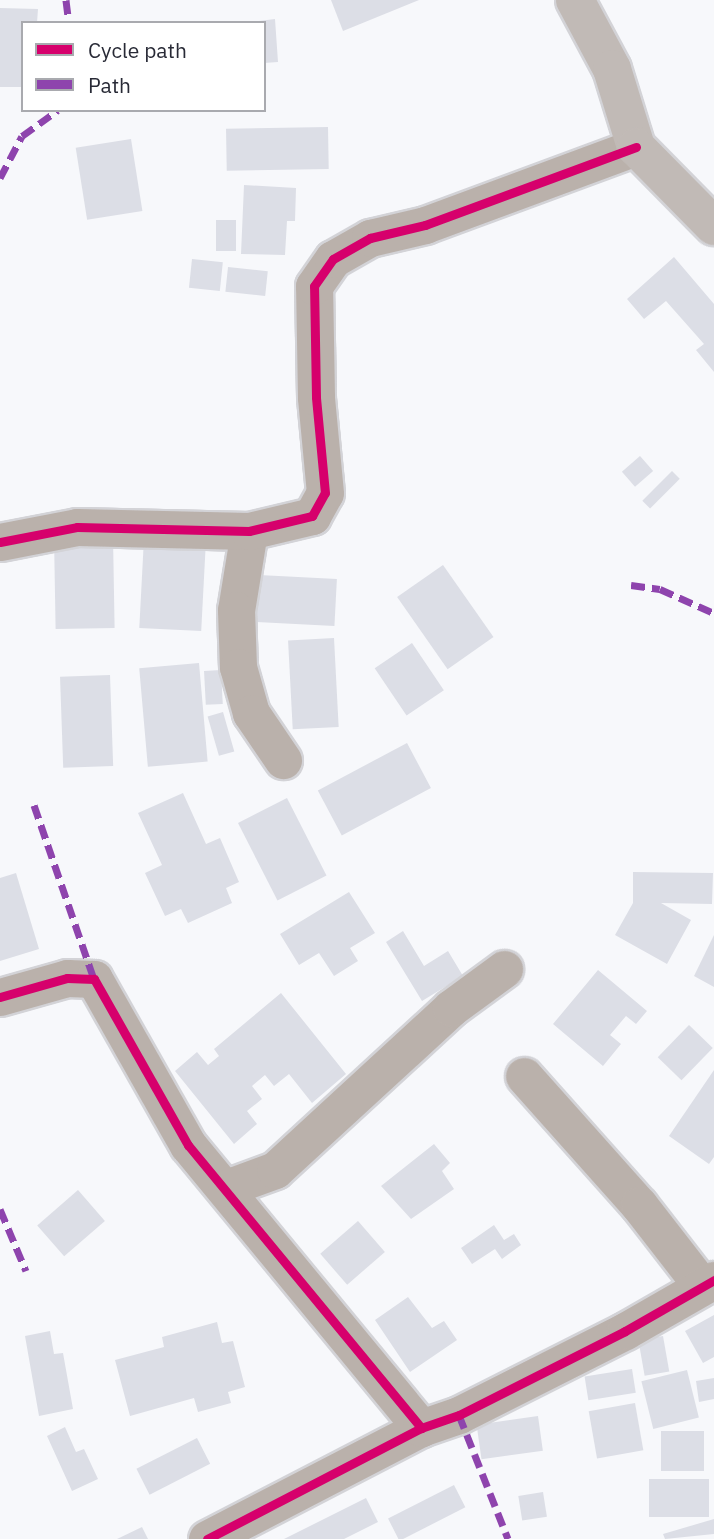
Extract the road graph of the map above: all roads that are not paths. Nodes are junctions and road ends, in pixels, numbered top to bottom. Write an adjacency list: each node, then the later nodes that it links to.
1 (575, 0): 2 (street)
2 (636, 147): 3 (street); 4 (street)
3 (714, 226)
4 (249, 531): 5 (street); 6 (street)
5 (0, 542)
6 (282, 760)
7 (504, 969): 10 (street)
8 (0, 997): 10 (street)
9 (524, 1076): 11 (street)
10 (226, 1188): 12 (street)
11 (708, 1282): 12 (street)
12 (421, 1428): 13 (street)
13 (207, 1539)

